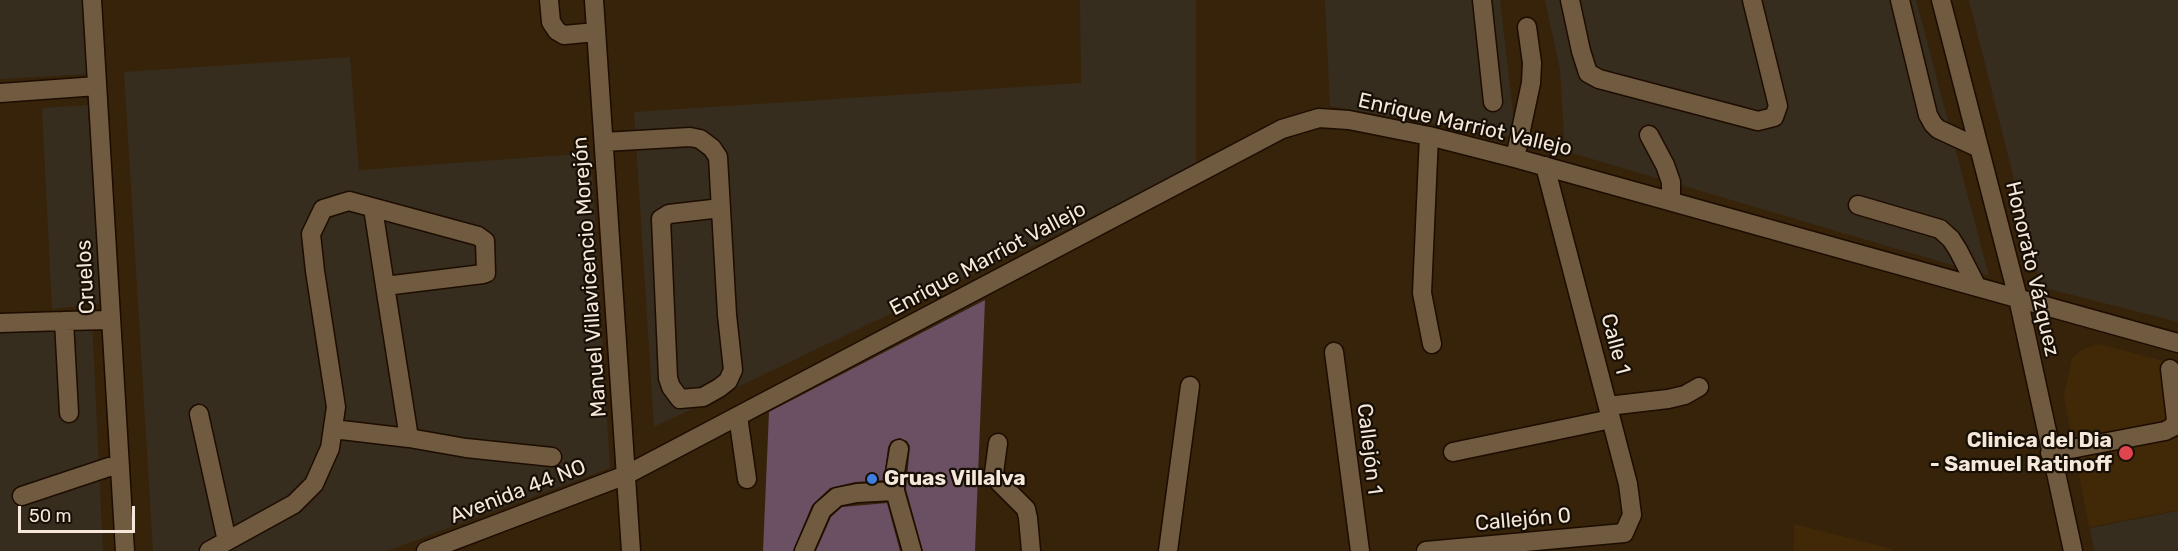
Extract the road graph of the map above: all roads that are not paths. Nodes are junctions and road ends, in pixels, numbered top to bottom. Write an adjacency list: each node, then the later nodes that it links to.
1 (92, 0): 11 (street, Cruelos)
2 (549, 0): 10 (street)
3 (594, 0): 10 (street, Manuel Villavicencio Morejón)
4 (1482, 0): 13 (street)
5 (1570, 0): 6 (street)
6 (1752, 0)
7 (1900, 0): 17 (street)
8 (1941, 0): 17 (street, Honorato Vázquez)
9 (1527, 27): 18 (street)
10 (596, 32): 16 (street, Manuel Villavicencio Morejón)
11 (97, 86): 12 (street); 27 (street, Cruelos)
12 (0, 93)
13 (1493, 102)
14 (1649, 135): 20 (street)
15 (1429, 136): 18 (street, Enrique Marriot Vallejo); 31 (street); 39 (street, Enrique Marriot Vallejo)
16 (604, 142): 23 (street); 48 (street, Manuel Villavicencio Morejón)
17 (1979, 148): 26 (street, Honorato Vázquez)
18 (1515, 158): 19 (street, Enrique Marriot Vallejo)
19 (1545, 166): 20 (street, Enrique Marriot Vallejo); 36 (street, Calle 1)
20 (1671, 201): 25 (street, Enrique Marriot Vallejo)
21 (1858, 205): 25 (street)
22 (373, 208): 24 (street); 24 (street); 40 (street)
23 (721, 208): 23 (street)
24 (385, 286): 41 (street)
25 (1977, 287): 26 (street, Enrique Marriot Vallejo)
26 (2018, 298): 30 (street, Enrique Marriot Vallejo); 45 (street, Honorato Vázquez)
27 (111, 320): 28 (street); 47 (street, Cruelos)
28 (64, 321): 29 (street); 37 (street)
29 (0, 323)
30 (2178, 343)
31 (1432, 344)
32 (1334, 352): 62 (street, Callejón 1)
33 (2170, 369): 45 (street)
34 (1190, 386): 61 (street)
35 (1699, 387): 36 (street)
36 (1610, 412): 44 (street); 52 (street, Calle 1)
37 (69, 413)
38 (198, 414): 53 (street)
39 (738, 416): 48 (street, Enrique Marriot Vallejo); 49 (street)
40 (333, 429): 41 (street); 53 (street)
41 (409, 438): 46 (street)
42 (998, 443): 60 (street)
43 (899, 449): 50 (street)
44 (1453, 452)
45 (2050, 453): 64 (street, Honorato Vázquez)
46 (552, 457)
47 (120, 466): 51 (street); 54 (street, Cruelos)
48 (626, 475): 56 (street, Avenida 44 NO); 57 (street, Manuel Villavicencio Morejón)
49 (747, 479)
50 (895, 491): 58 (street); 59 (street)
51 (22, 496)
52 (1624, 533): 63 (street, Callejón 0)
53 (227, 541): 55 (street)
54 (125, 551)
55 (208, 551)
56 (426, 551)
57 (631, 551)
58 (804, 551)
59 (912, 551)
60 (1031, 551)
61 (1168, 551)
62 (1360, 551)
63 (1426, 551)
64 (2073, 551)

